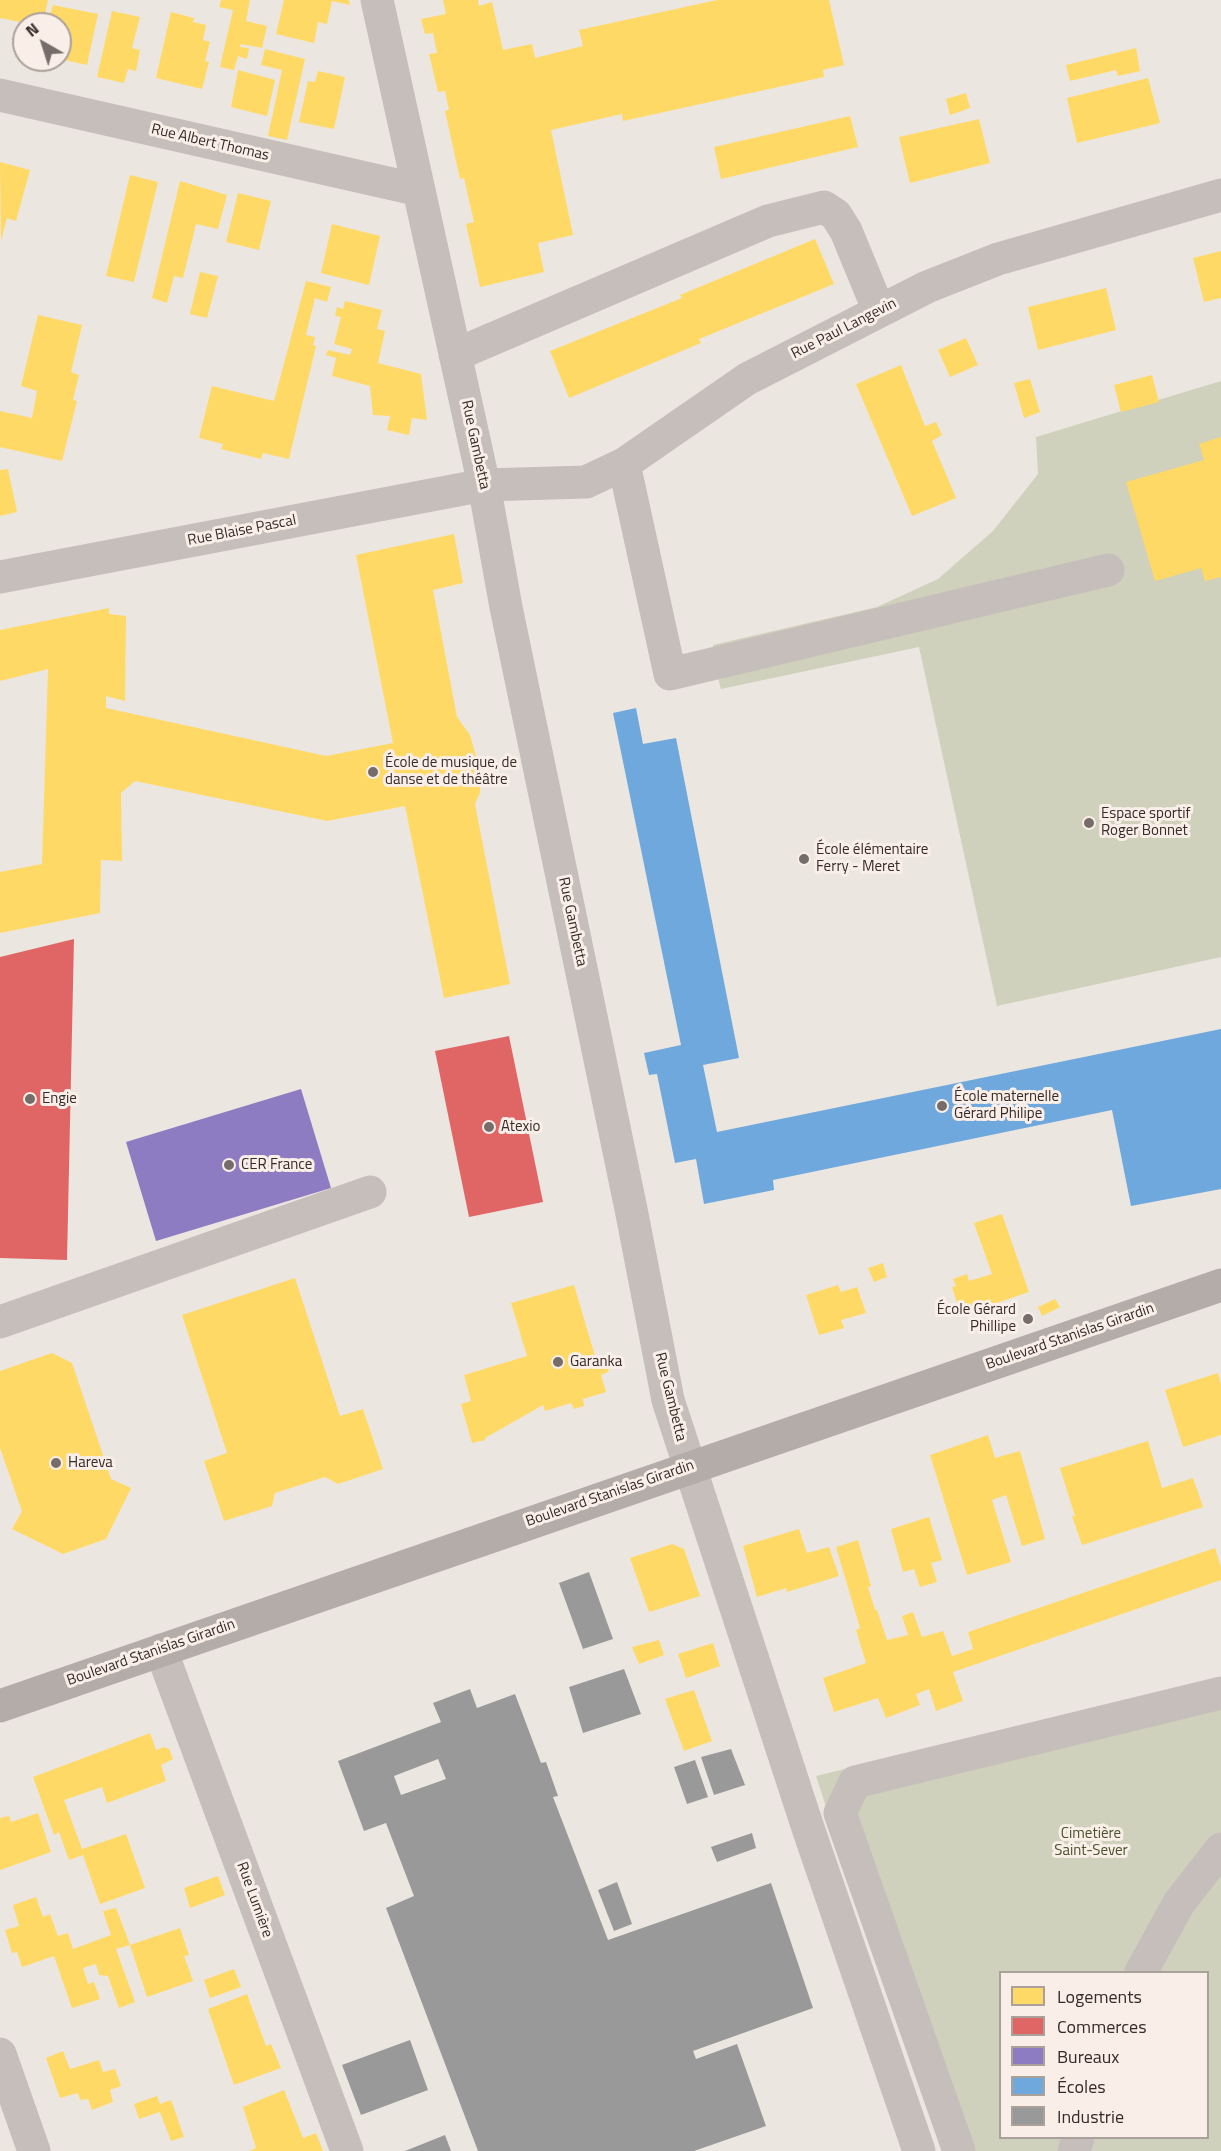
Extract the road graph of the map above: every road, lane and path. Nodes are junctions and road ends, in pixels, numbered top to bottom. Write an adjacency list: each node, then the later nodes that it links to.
1 (377, 0): 3 (street, Rue Gambetta)
2 (0, 95): 3 (street, Rue Albert Thomas)
3 (419, 190): 6 (street, Rue Gambetta)
4 (1221, 195): 5 (street, Rue Paul Langevin)
5 (879, 311): 6 (street); 7 (street, Rue Paul Langevin)
6 (455, 355): 8 (street, Rue Gambetta)
7 (624, 464): 8 (street, Rue Paul Langevin); 9 (street)
8 (484, 485): 10 (street, Rue Blaise Pascal); 14 (street, Rue Gambetta)
9 (1108, 570)
10 (0, 577)
11 (370, 1192): 13 (street)
12 (1221, 1285): 14 (main road, Boulevard Stanislas Girardin)
13 (0, 1322)
14 (689, 1467): 15 (main road, Boulevard Stanislas Girardin); 23 (street, Rue Gambetta)
15 (161, 1650): 17 (main road, Boulevard Stanislas Girardin); 22 (street, Rue Lumière)
16 (1221, 1693): 24 (street)
17 (0, 1706)
18 (1221, 1849): 19 (street)
19 (1142, 1971)
20 (0, 2054): 21 (street)
21 (34, 2151)
22 (346, 2151)
23 (919, 2151)
24 (959, 2151)

